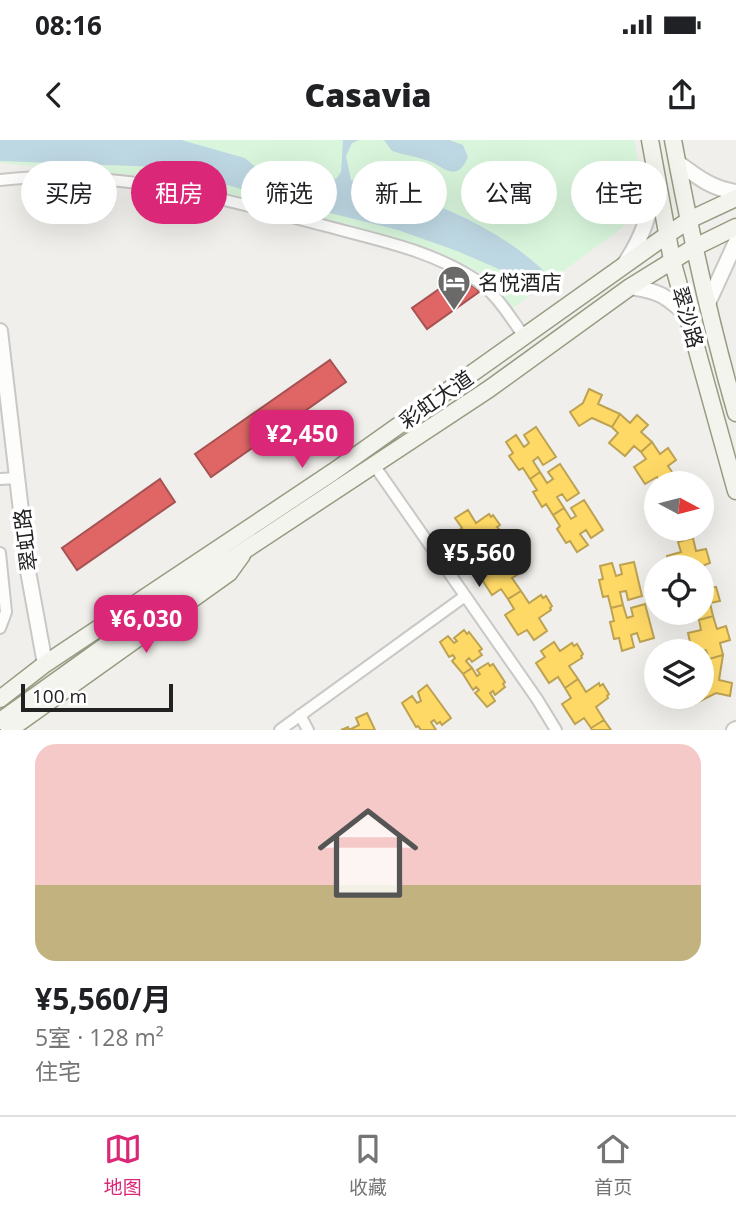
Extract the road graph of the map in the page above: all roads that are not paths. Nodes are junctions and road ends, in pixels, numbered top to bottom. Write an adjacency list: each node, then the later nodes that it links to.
1 (650, 140): 3 (main road, 翠沙路)
2 (673, 140): 4 (main road, 翠沙路)
3 (654, 161)
4 (677, 162): 6 (street); 8 (main road, 翠沙路)
5 (0, 180): 21 (street)
6 (736, 192)
7 (736, 198): 8 (main road, 彩虹大道)
8 (690, 220): 12 (main road, 彩虹大道); 14 (main road, 翠沙路)
9 (645, 224): 16 (street)
10 (665, 224): 12 (main road, 翠沙路)
11 (736, 227): 14 (main road, 彩虹大道)
12 (667, 236): 15 (main road, 翠沙路); 16 (main road, 彩虹大道)
13 (736, 242): 18 (street)
14 (693, 248): 15 (main road, 彩虹大道); 18 (main road, 翠沙路)
15 (672, 260): 17 (main road, 彩虹大道); 19 (main road, 翠沙路)
16 (623, 266): 21 (main road, 彩虹大道)
17 (630, 287): 19 (street); 24 (main road, 彩虹大道)
18 (708, 303): 22 (main road, 翠沙路)
19 (688, 316): 27 (main road, 翠沙路)
20 (0, 331): 23 (street, 翠虹路)
21 (524, 336): 32 (main road, 彩虹大道)
22 (736, 412)
23 (6, 423): 25 (street, 翠虹路)
24 (374, 465): 28 (main road, 彩虹大道); 30 (street)
25 (18, 478): 26 (street); 32 (street, 翠虹路)
26 (0, 479)
27 (736, 491)
28 (249, 545): 35 (main road, 彩虹大道); 36 (main road)
29 (0, 552): 31 (street)
30 (464, 596): 34 (street); 39 (street)
31 (0, 628)
32 (45, 664): 33 (main road, 彩虹大道)
33 (0, 699)
34 (300, 715): 37 (street); 38 (street)
35 (0, 721)
36 (9, 730)
37 (280, 730)
38 (308, 730)
39 (556, 730)

